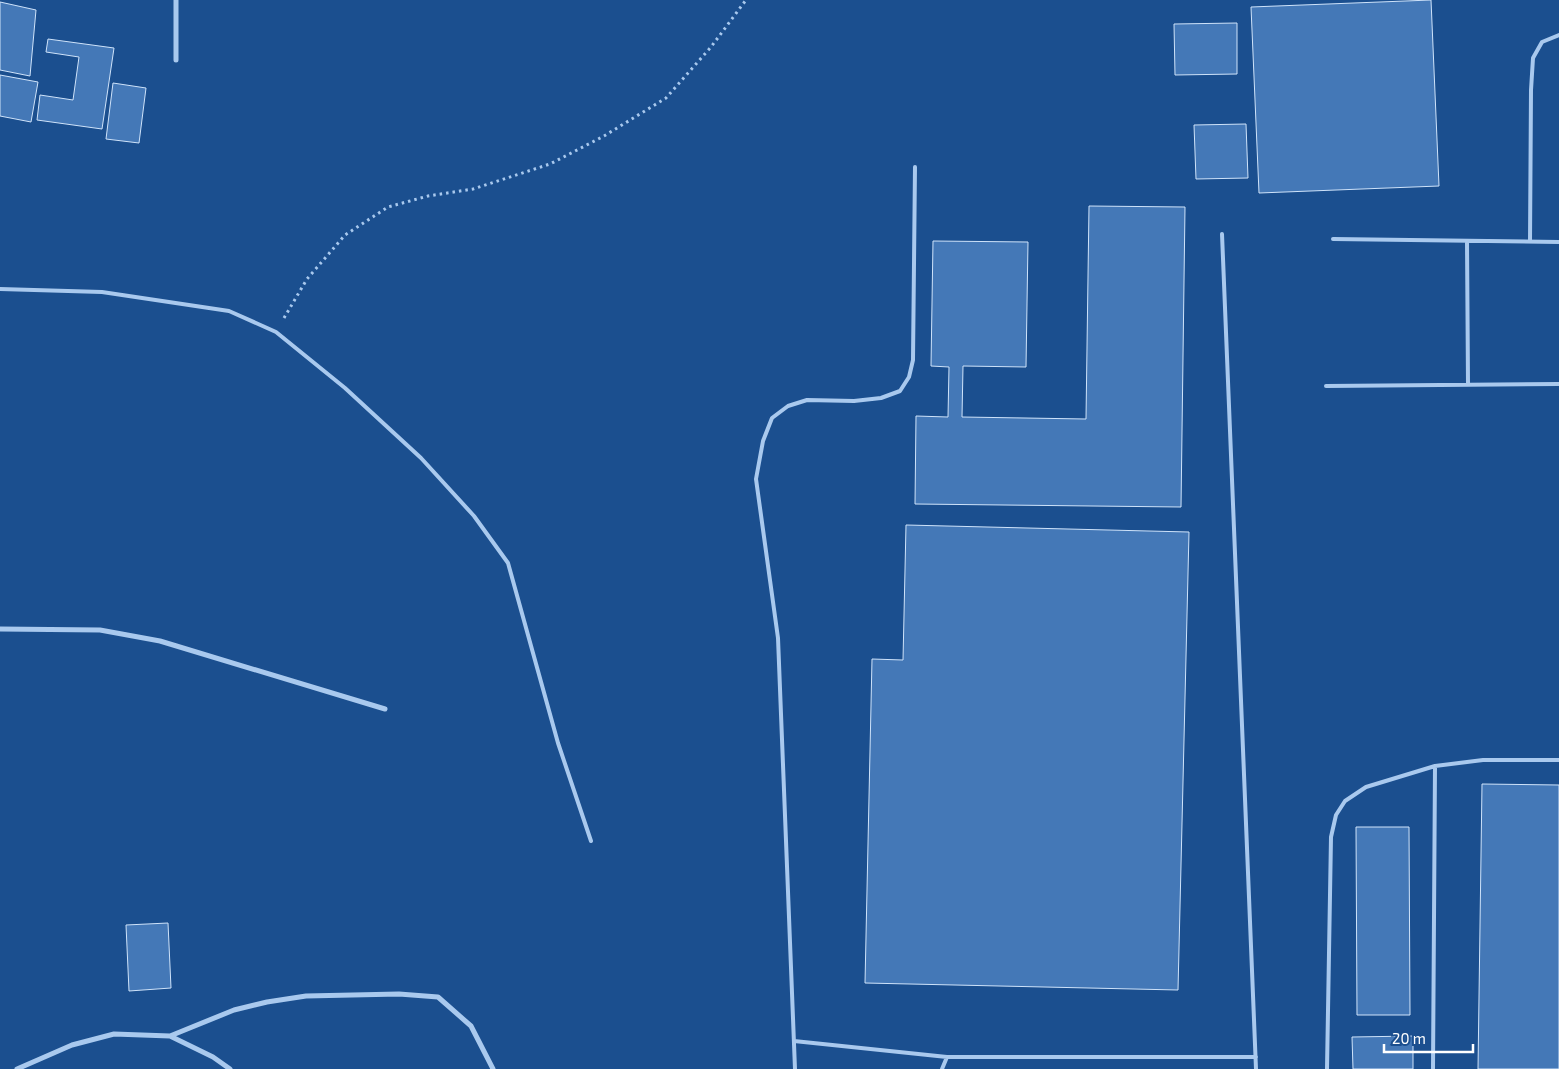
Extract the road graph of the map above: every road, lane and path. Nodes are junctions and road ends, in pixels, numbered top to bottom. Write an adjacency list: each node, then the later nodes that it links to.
1 (176, 0): 4 (street)
2 (746, 0): 12 (path)
3 (1559, 35): 9 (lane)
4 (176, 60)
5 (915, 167): 22 (lane)
6 (1222, 234): 24 (lane)
7 (1334, 239): 8 (lane)
8 (1467, 241): 9 (lane); 13 (lane)
9 (1530, 241): 10 (lane)
10 (1559, 242)
11 (0, 289): 12 (lane)
12 (276, 332): 20 (lane)
13 (1468, 384): 14 (lane); 15 (lane)
14 (1559, 384)
15 (1326, 386)
16 (0, 629): 17 (street)
17 (385, 709)
18 (1559, 760): 19 (lane)
19 (1435, 766): 31 (lane); 32 (lane)
20 (591, 841)
21 (170, 1036): 25 (street); 26 (street); 27 (street)
22 (794, 1041): 23 (lane); 28 (lane)
23 (947, 1057): 24 (lane); 29 (lane)
24 (1256, 1057): 30 (lane)
25 (17, 1069)
26 (230, 1069)
27 (493, 1069)
28 (795, 1069)
29 (942, 1069)
30 (1256, 1069)
31 (1327, 1069)
32 (1433, 1069)

